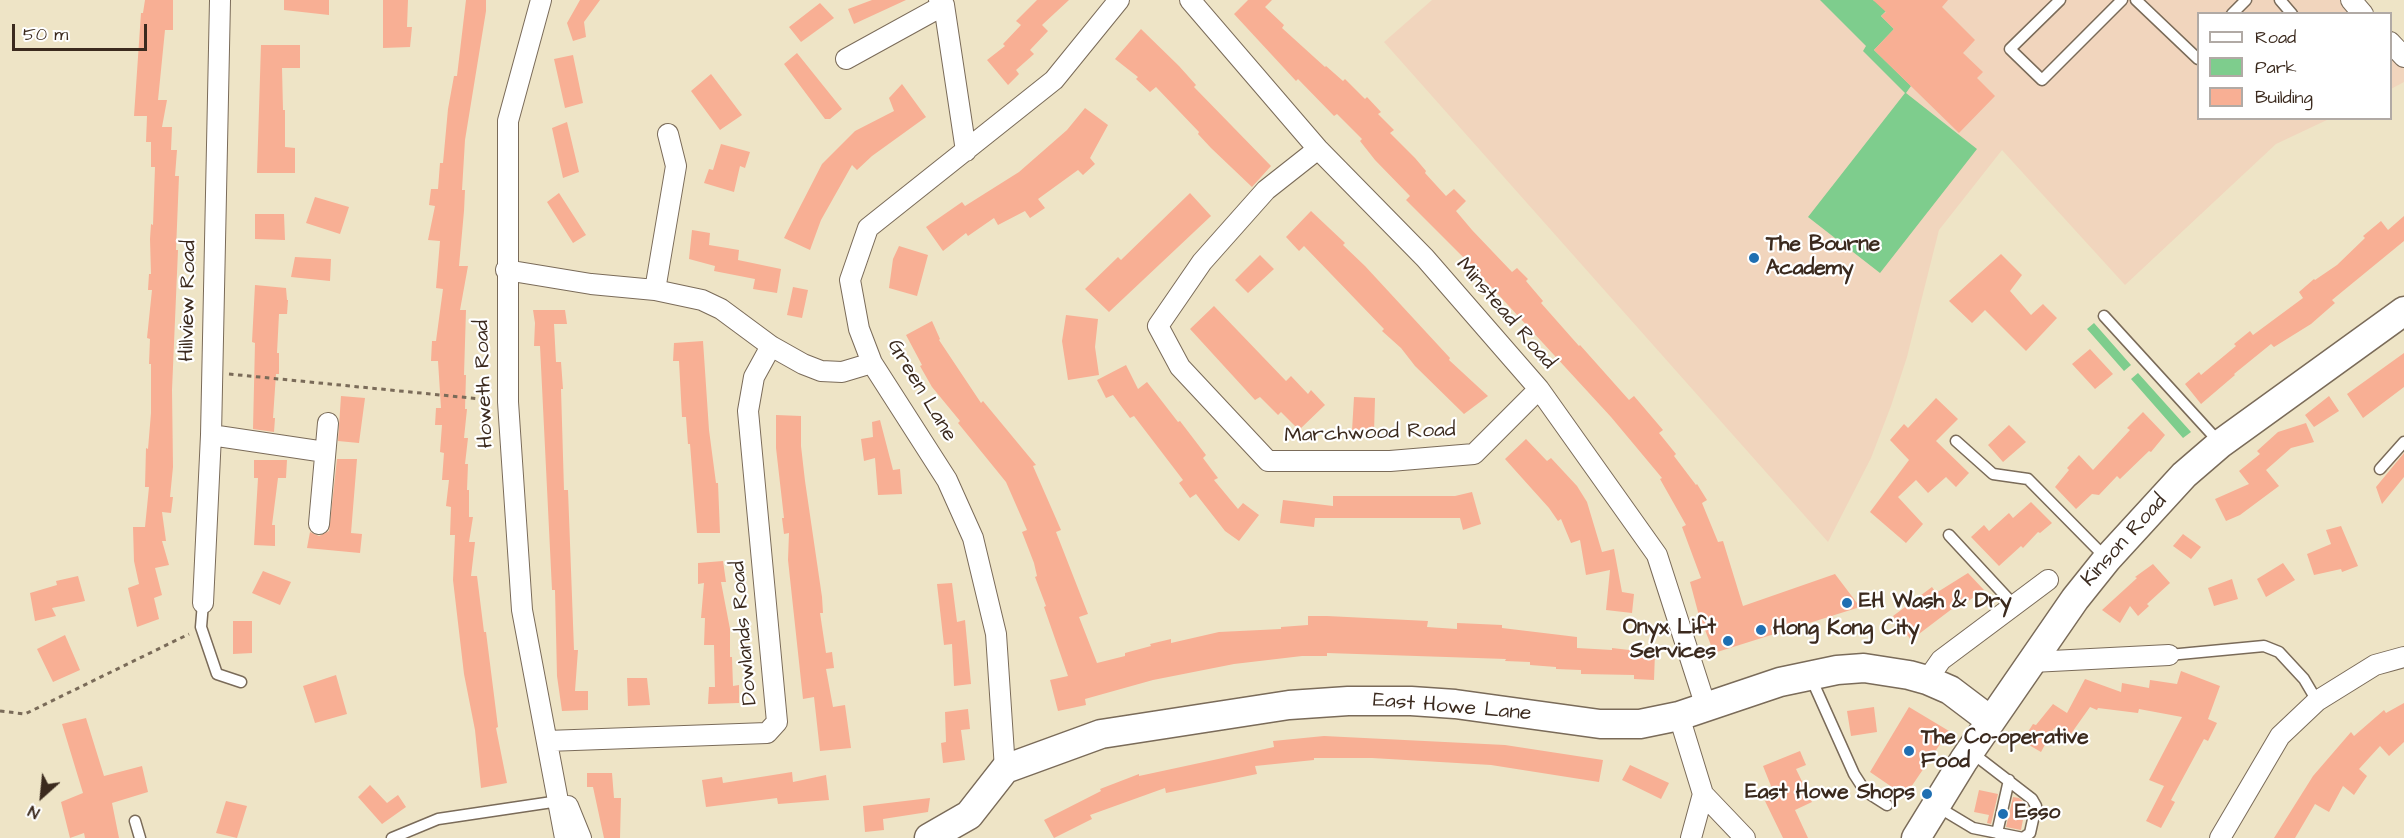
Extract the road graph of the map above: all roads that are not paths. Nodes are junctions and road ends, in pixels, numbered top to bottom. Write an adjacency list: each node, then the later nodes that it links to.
1 (220, 0): 30 (street, Hillview Road)
2 (541, 0): 22 (street, Howeth Road)
3 (1119, 0): 21 (street, Green Lane)
4 (1190, 0): 20 (street, Minstead Road)
5 (2060, 0): 6 (lane)
6 (2122, 0)
7 (2136, 0): 16 (lane)
8 (2246, 0): 12 (lane)
9 (2280, 0): 13 (lane)
10 (2350, 0): 14 (street)
11 (942, 3): 18 (street); 21 (street)
12 (2234, 12)
13 (2290, 12)
14 (2361, 12)
15 (2392, 43): 17 (street)
16 (2197, 57)
17 (2404, 57)
18 (846, 59)
19 (668, 134): 23 (street)
20 (1318, 149): 28 (street, Minstead Road); 28 (street, Marchwood Road)
21 (966, 151): 27 (street, Green Lane)
22 (506, 270): 23 (street); 52 (street, Howeth Road)
23 (655, 291): 26 (street)
24 (2404, 311): 33 (street, Kinson Road)
25 (2104, 316): 33 (lane)
26 (771, 346): 27 (street); 52 (street, Dowlands Road)
27 (872, 363): 55 (street, Green Lane)
28 (1539, 389): 49 (street, Minstead Road)
29 (328, 423): 34 (street)
30 (211, 435): 34 (street); 40 (street, Hillview Road)
31 (1956, 441): 38 (lane)
32 (2404, 442): 35 (lane)
33 (2220, 444): 38 (street, Kinson Road)
34 (325, 452): 36 (street)
35 (2380, 468)
36 (319, 524)
37 (1948, 535): 41 (lane)
38 (2107, 559): 44 (street, Kinson Road)
39 (2049, 580): 41 (street)
40 (203, 603): 47 (lane)
41 (2013, 604): 46 (street)
42 (2169, 655): 44 (street); 48 (lane)
43 (2404, 657): 48 (street)
44 (2032, 662): 51 (street, Kinson Road)
45 (1810, 675): 46 (street, East Howe Lane); 49 (street, East Howe Lane); 59 (lane)
46 (1927, 680): 51 (street, East Howe Lane)
47 (241, 682)
48 (2317, 701): 71 (street)
49 (1706, 707): 50 (street, East Howe Lane)
50 (1679, 716): 55 (street, East Howe Lane); 57 (street)
51 (1991, 721): 53 (street, Kinson Road)
52 (547, 741): 54 (street, Howeth Road)
53 (1970, 752): 56 (lane); 60 (street, Kinson Road)
54 (552, 768): 58 (street, Howeth Road); 66 (street, Howeth Road)
55 (1005, 769): 67 (street)
56 (2009, 780): 62 (lane); 62 (lane)
57 (1703, 794): 68 (street); 69 (street)
58 (559, 801): 64 (lane); 65 (street, Howeth Road)
59 (1887, 805)
60 (1935, 805): 62 (lane); 70 (street, Kinson Road)
61 (135, 821): 63 (lane)
62 (1996, 833)
63 (140, 838)
64 (392, 838)
65 (565, 838)
66 (581, 838)
67 (928, 838)
68 (1691, 838)
69 (1745, 838)
70 (1916, 838)
71 (2220, 838)

